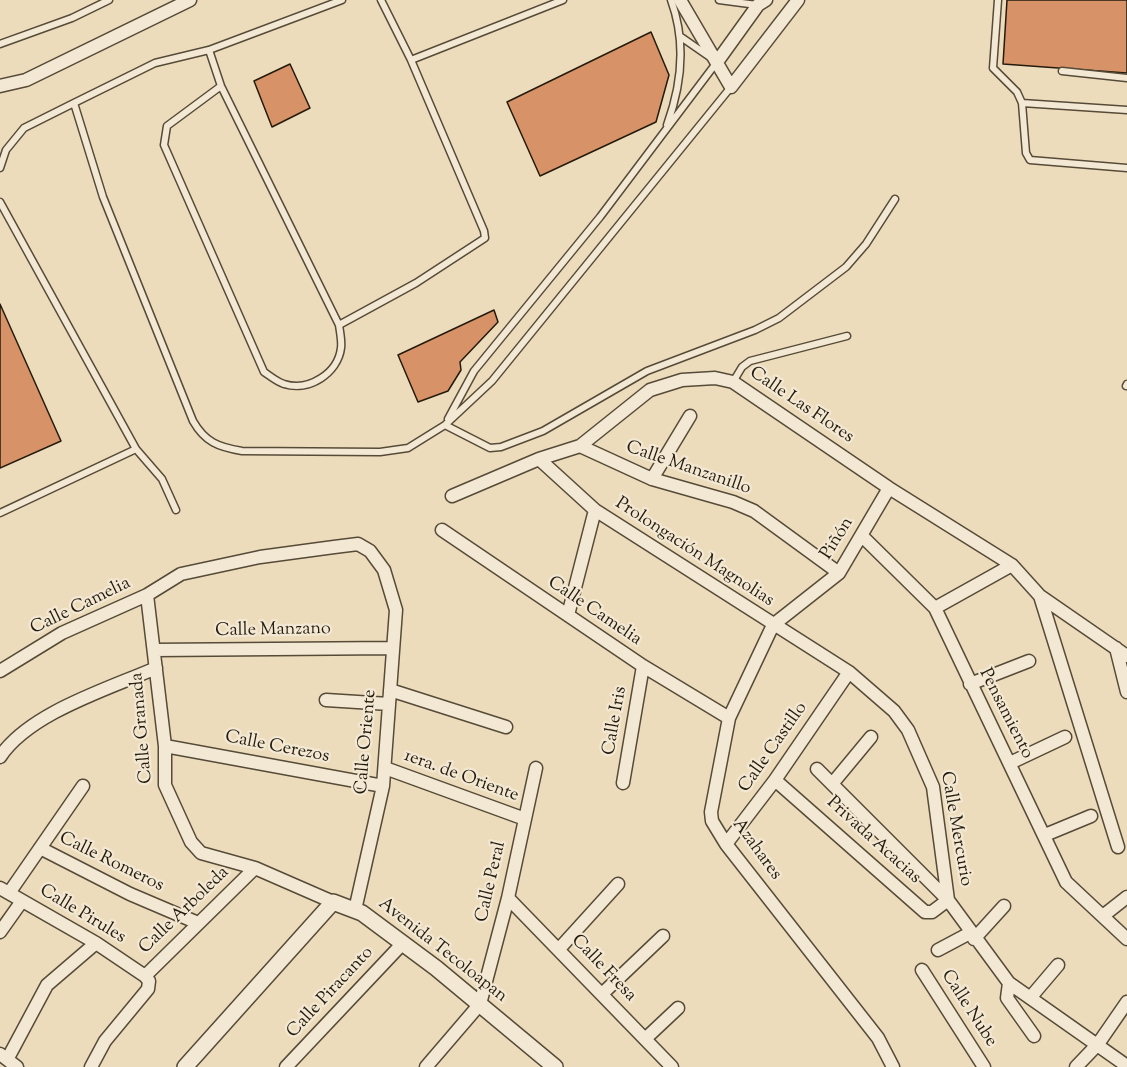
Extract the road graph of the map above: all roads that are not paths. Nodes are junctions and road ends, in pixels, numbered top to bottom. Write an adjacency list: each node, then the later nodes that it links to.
1 (109, 0): 10 (lane)
2 (342, 0): 15 (lane)
3 (381, 0): 16 (lane)
4 (563, 0): 16 (lane)
5 (671, 0): 13 (lane)
6 (680, 0): 17 (street)
7 (719, 0): 12 (lane)
8 (798, 0): 22 (street)
9 (998, 0): 24 (lane)
10 (98, 2): 14 (lane)
11 (181, 2): 20 (street)
12 (762, 2): 17 (street)
13 (681, 37): 17 (lane); 26 (lane)
14 (0, 44)
15 (209, 50): 21 (lane); 23 (lane)
16 (411, 60): 31 (lane)
17 (717, 62): 22 (street); 26 (lane)
18 (1062, 72): 19 (lane)
19 (1127, 78)
20 (0, 86)
21 (221, 86): 31 (lane); 31 (lane)
22 (731, 87): 35 (lane)
23 (74, 103): 27 (lane); 35 (lane)
24 (1022, 103): 25 (lane); 28 (lane)
25 (1127, 110)
26 (664, 132): 35 (lane)
27 (0, 168)
28 (1127, 168)
29 (895, 199): 35 (lane)
30 (0, 202): 37 (lane)
31 (339, 325)
32 (847, 336): 33 (lane)
33 (733, 382): 36 (street, Calle Las Flores); 40 (street, Calle Las Flores)
34 (690, 416): 39 (street)
35 (445, 425)
36 (580, 446): 38 (street); 39 (street, Calle Manzanillo)
37 (135, 449): 42 (lane); 44 (lane)
38 (539, 459): 41 (street); 43 (street, Prolongación Magnolias)
39 (652, 479): 48 (street, Calle Manzanillo)
40 (891, 489): 46 (street, Piñón); 47 (street, Calle Las Flores)
41 (452, 496)
42 (176, 510)
43 (595, 510): 53 (street, Prolongación Magnolias); 54 (street, Prolongación Magnolias)
44 (0, 513)
45 (442, 531): 53 (street, Calle Camelia)
46 (862, 537): 48 (street, Piñón); 51 (street, Pensamiento)
47 (1012, 565): 50 (street, Calle Las Flores); 51 (street)
48 (839, 573): 54 (street, Piñón)
49 (147, 595): 52 (street, Calle Camelia); 57 (street, Calle Granada); 62 (street, Calle Camelia)
50 (1040, 596): 56 (street); 88 (street)
51 (935, 608): 64 (street, Pensamiento)
52 (396, 610): 55 (street, Calle Oriente)
53 (568, 615): 60 (street, Calle Camelia)
54 (773, 625): 63 (street, Calle Mercurio); 69 (street, Azahares)
55 (393, 648): 57 (street, Calle Manzano); 65 (street, Calle Oriente)
56 (1116, 648): 58 (street); 66 (street)
57 (154, 650): 61 (street, Calle Granada)
58 (1127, 656)
59 (1029, 661): 64 (street)
60 (644, 666): 69 (street, Calle Camelia); 80 (street, Calle Iris)
61 (156, 668): 73 (street, Calle Granada); 74 (street)
62 (0, 671)
63 (849, 672): 79 (street, Calle Castillo); 95 (street, Calle Mercurio)
64 (970, 684): 75 (street, Pensamiento)
65 (390, 690): 68 (street, Calle Oriente); 70 (street)
66 (1127, 692)
67 (326, 700): 68 (street)
68 (389, 705): 76 (street, Calle Oriente)
69 (729, 718): 87 (street, Azahares)
70 (506, 727)
71 (871, 737): 81 (street)
72 (1065, 737): 75 (street)
73 (165, 746): 83 (street, Calle Cerezos); 90 (street, Calle Granada)
74 (0, 757)
75 (1010, 763): 86 (street, Pensamiento)
76 (385, 768): 83 (street, Calle Oriente); 85 (street, 1era. de Oriente)
77 (536, 768): 85 (street, Calle Peral)
78 (817, 769): 81 (street)
79 (775, 780): 87 (street, Calle Castillo); 95 (street, Privada Acacias)
80 (623, 783)
81 (832, 784): 95 (street)
82 (83, 786): 89 (street)
83 (383, 786): 99 (street, Calle Oriente)
84 (1091, 816): 86 (street)
85 (525, 819): 94 (street, Calle Peral)
86 (1045, 835): 100 (street, Pensamiento)
87 (726, 844): 130 (street, Azahares)
88 (1118, 847)
89 (40, 848): 92 (street); 101 (street, Calle Romeros)
90 (255, 868): 97 (street, Calle Granada); 101 (street, Calle Arboleda)
91 (618, 885): 108 (street)
92 (5, 890): 96 (street, Calle Pirules)
93 (1127, 897): 100 (street)
94 (508, 898): 108 (street, Calle Fresa); 117 (street, Calle Peral)
95 (948, 900): 104 (street, Calle Mercurio)
96 (22, 901): 102 (street); 106 (street, Calle Pirules)
97 (333, 902): 99 (street, Avenida Tecoloapan); 125 (street)
98 (1004, 906): 104 (street)
99 (355, 910): 107 (street, Avenida Tecoloapan)
100 (1104, 915): 105 (street, Pensamiento)
101 (198, 923): 112 (street, Calle Arboleda)
102 (0, 932)
103 (663, 936): 114 (street)
104 (972, 936): 109 (street); 113 (street, Calle Mercurio)
105 (1127, 939)
106 (96, 943): 112 (street, Calle Pirules); 122 (street)
107 (403, 944): 117 (street, Avenida Tecoloapan); 126 (street, Calle Piracanto)
108 (559, 949): 114 (street, Calle Fresa)
109 (938, 950)
110 (1058, 965): 115 (street)
111 (922, 970): 131 (street, Calle Nube)
112 (145, 976): 124 (street, Calle Arboleda)
113 (1009, 983): 115 (street, Calle Mercurio); 119 (street)
114 (602, 994): 120 (street, Calle Fresa)
115 (1030, 998): 121 (street, Calle Mercurio)
116 (1127, 1002): 121 (street)
117 (480, 1004): 127 (street); 128 (street, Avenida Tecoloapan)
118 (678, 1008): 120 (street)
119 (1034, 1036)
120 (645, 1039): 129 (street, Calle Fresa)
121 (1098, 1044): 123 (street, Calle Mercurio); 132 (street)
122 (8, 1060)
123 (1127, 1066)
124 (91, 1067)
125 (185, 1067)
126 (286, 1067)
127 (426, 1067)
128 (555, 1067)
129 (672, 1067)
130 (893, 1067)
131 (984, 1067)
132 (1076, 1067)

